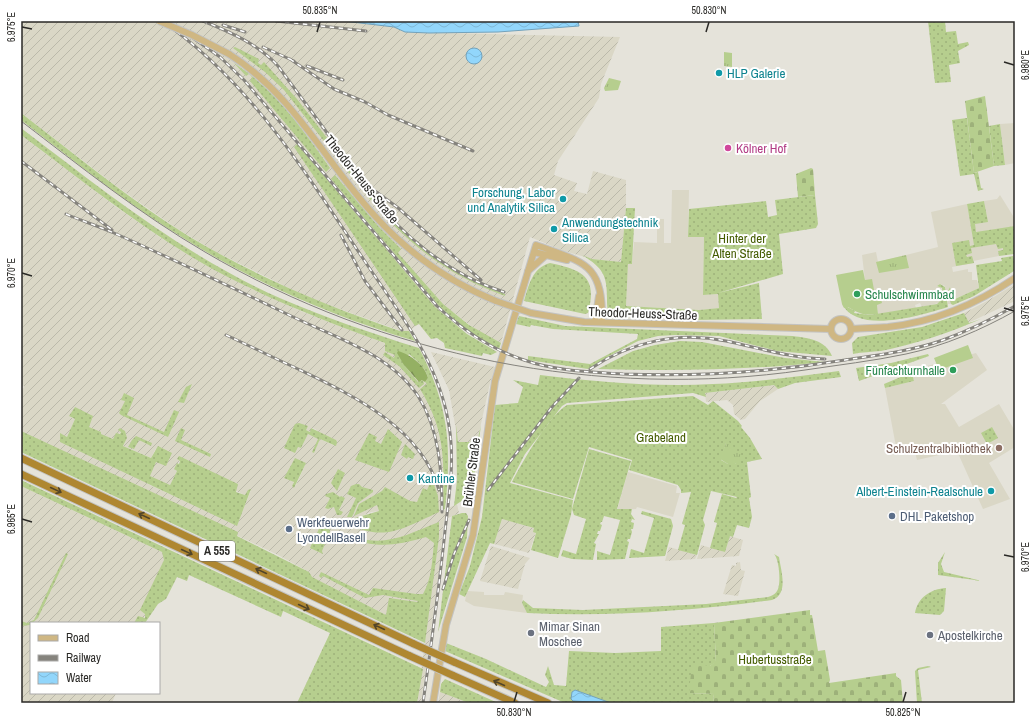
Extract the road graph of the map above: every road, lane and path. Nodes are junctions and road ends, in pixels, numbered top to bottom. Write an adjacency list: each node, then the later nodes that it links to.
1 (159, 21): 8 (main road, Theodor-Heuss-Straße, bridge)
2 (534, 252): 3 (main road); 4 (main road, Brühler Straße); 5 (main road, Brühler Straße)
3 (545, 256): 4 (main road); 5 (main road)
4 (578, 262): 7 (main road)
5 (527, 272): 14 (main road, Brühler Straße)
6 (1015, 278): 11 (main road)
7 (600, 291): 8 (main road); 9 (main road)
8 (595, 322): 9 (main road, Theodor-Heuss-Straße)
9 (602, 322): 10 (main road, Theodor-Heuss-Straße)
10 (831, 329): 11 (main road); 11 (main road)
11 (852, 329)
12 (21, 458): 16 (highway, A 555, one-way to 12, bridge)
13 (21, 474): 15 (highway, A 555, one-way to 15, bridge)
14 (433, 703)
15 (515, 703)
16 (548, 703)

